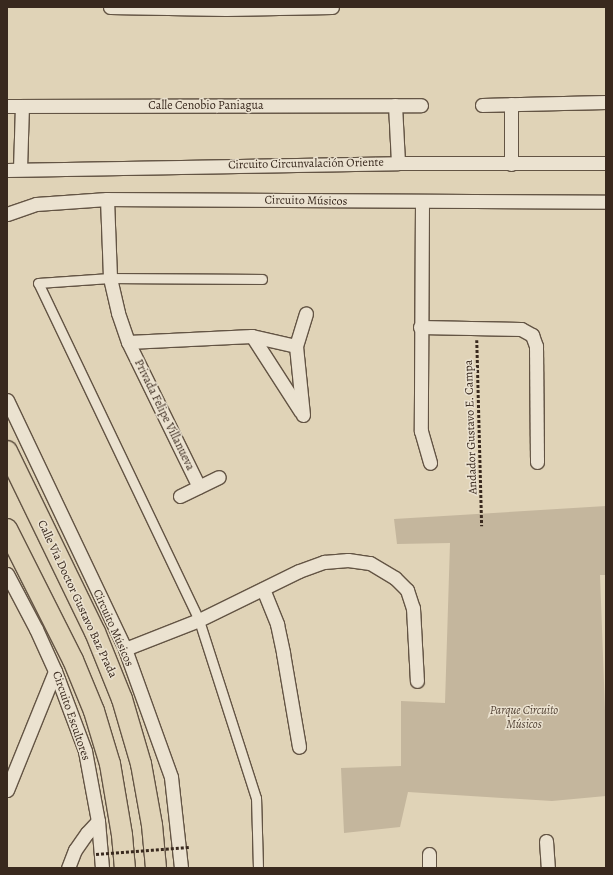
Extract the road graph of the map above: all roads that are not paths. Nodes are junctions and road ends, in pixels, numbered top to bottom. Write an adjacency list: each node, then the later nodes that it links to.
1 (110, 7): 3 (street)
2 (332, 7): 3 (street)
3 (226, 8)
4 (606, 102): 5 (street)
5 (512, 104): 8 (street); 13 (street)
6 (395, 105): 7 (street, Calle Cenobio Paniagua); 10 (street, Calle Cenobio Paniagua); 11 (street)
7 (421, 105)
8 (482, 105)
9 (7, 106): 10 (street, Calle Cenobio Paniagua)
10 (22, 107): 14 (street)
11 (398, 163): 13 (street, Circuito Circunvalación Oriente); 14 (street, Circuito Circunvalación Oriente)
12 (606, 163): 13 (street, Circuito Circunvalación Oriente)
13 (511, 164)
14 (14, 169)
15 (107, 199): 16 (street, Circuito Músicos); 18 (street, Circuito Músicos); 19 (street, Privada Felipe Villanueva)
16 (422, 202): 17 (street, Circuito Músicos); 22 (street)
17 (606, 202)
18 (7, 214)
19 (110, 278): 20 (street); 24 (street, Privada Felipe Villanueva); 37 (street)
20 (262, 278)
21 (306, 313): 25 (street)
22 (420, 327): 28 (street); 29 (street)
23 (252, 336): 24 (street, Privada Felipe Villanueva); 25 (street, Privada Felipe Villanueva); 25 (street)
24 (128, 342): 31 (street, Privada Felipe Villanueva)
25 (296, 346)
26 (7, 400): 38 (street, Circuito Músicos)
27 (7, 451): 49 (main road, Calle Vía Doctor Gustavo Baz Prada)
28 (537, 462)
29 (430, 463)
30 (219, 477): 31 (street)
31 (199, 487): 32 (street)
32 (180, 496)
33 (7, 528): 48 (main road)
34 (7, 574): 35 (street, Circuito Escultores)
35 (11, 589): 39 (street, Circuito Escultores)
36 (263, 589): 37 (street); 40 (street); 41 (street)
37 (199, 620): 38 (street); 51 (street)
38 (125, 649): 50 (street, Circuito Músicos)
39 (55, 671): 42 (street); 43 (street, Circuito Escultores)
40 (417, 681)
41 (299, 747)
42 (7, 790)
43 (98, 821): 46 (street); 47 (street, Circuito Escultores)
44 (546, 841): 53 (street)
45 (428, 854): 52 (street)
46 (68, 868)
47 (102, 868)
48 (125, 868)
49 (156, 868)
50 (181, 868)
51 (258, 868)
52 (429, 868)
53 (548, 868)

